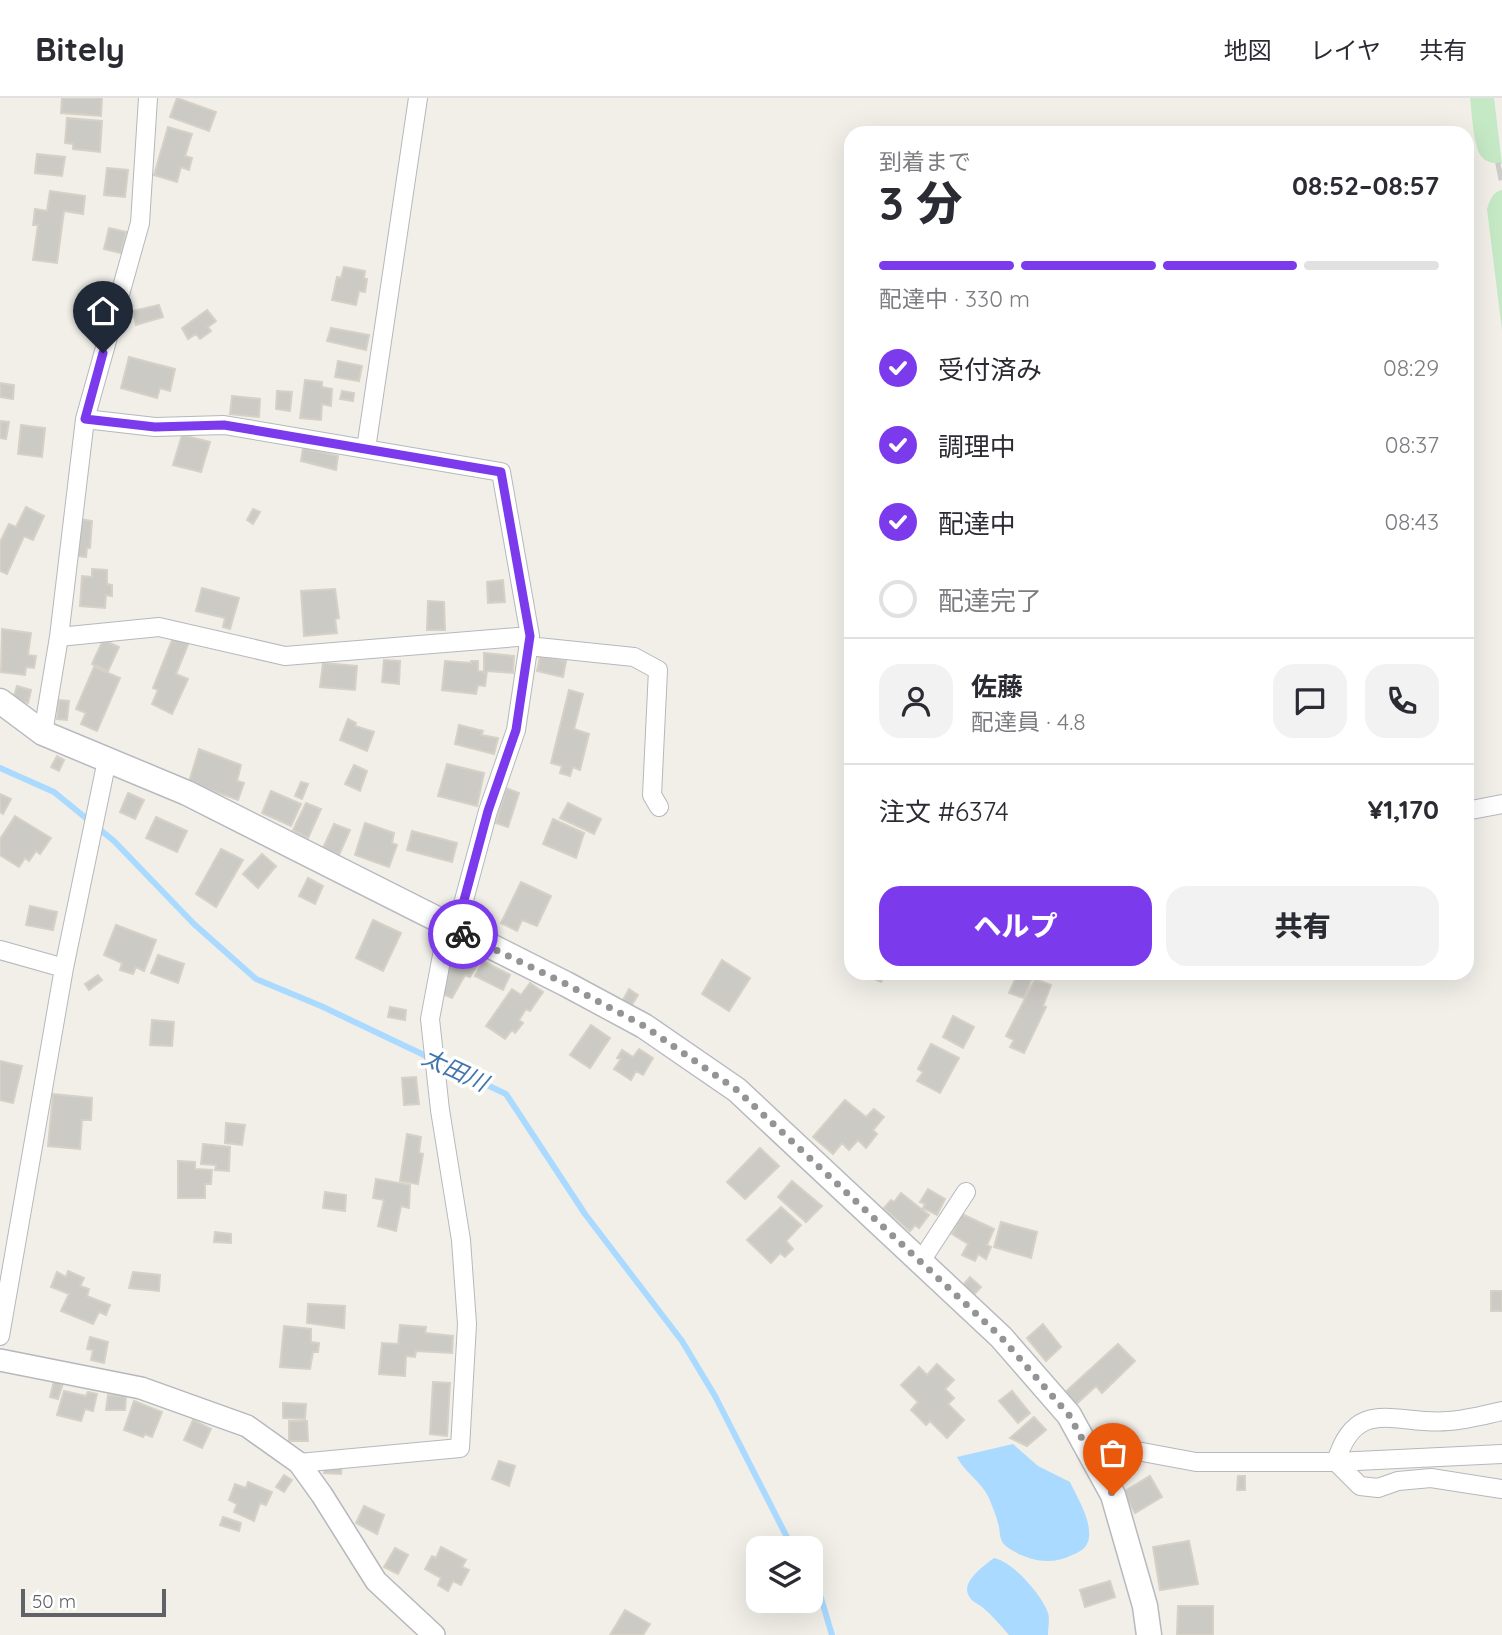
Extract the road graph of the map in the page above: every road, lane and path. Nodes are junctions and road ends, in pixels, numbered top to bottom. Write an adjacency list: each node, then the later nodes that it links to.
1 (148, 98): 3 (street)
2 (418, 98): 4 (street)
3 (85, 419): 4 (street); 5 (street)
4 (366, 449): 6 (street)
5 (59, 637): 6 (street); 8 (street)
6 (529, 641): 11 (street); 13 (street)
7 (0, 701): 8 (main road)
8 (43, 733): 9 (main road)
9 (107, 760): 13 (main road); 15 (street)
10 (1502, 804): 12 (street)
11 (659, 807)
12 (1474, 809)
13 (456, 930): 17 (main road); 24 (street)
14 (0, 950): 15 (street)
15 (64, 968): 18 (street)
16 (966, 1192): 17 (street)
17 (921, 1261): 21 (main road)
18 (0, 1336)
19 (0, 1360): 24 (street)
20 (1502, 1411): 23 (street)
21 (1083, 1441): 23 (street); 27 (main road)
22 (1502, 1454): 23 (street)
23 (1336, 1462): 25 (street)
24 (299, 1463): 26 (street)
25 (1502, 1489)
26 (434, 1635)
27 (1149, 1635)

